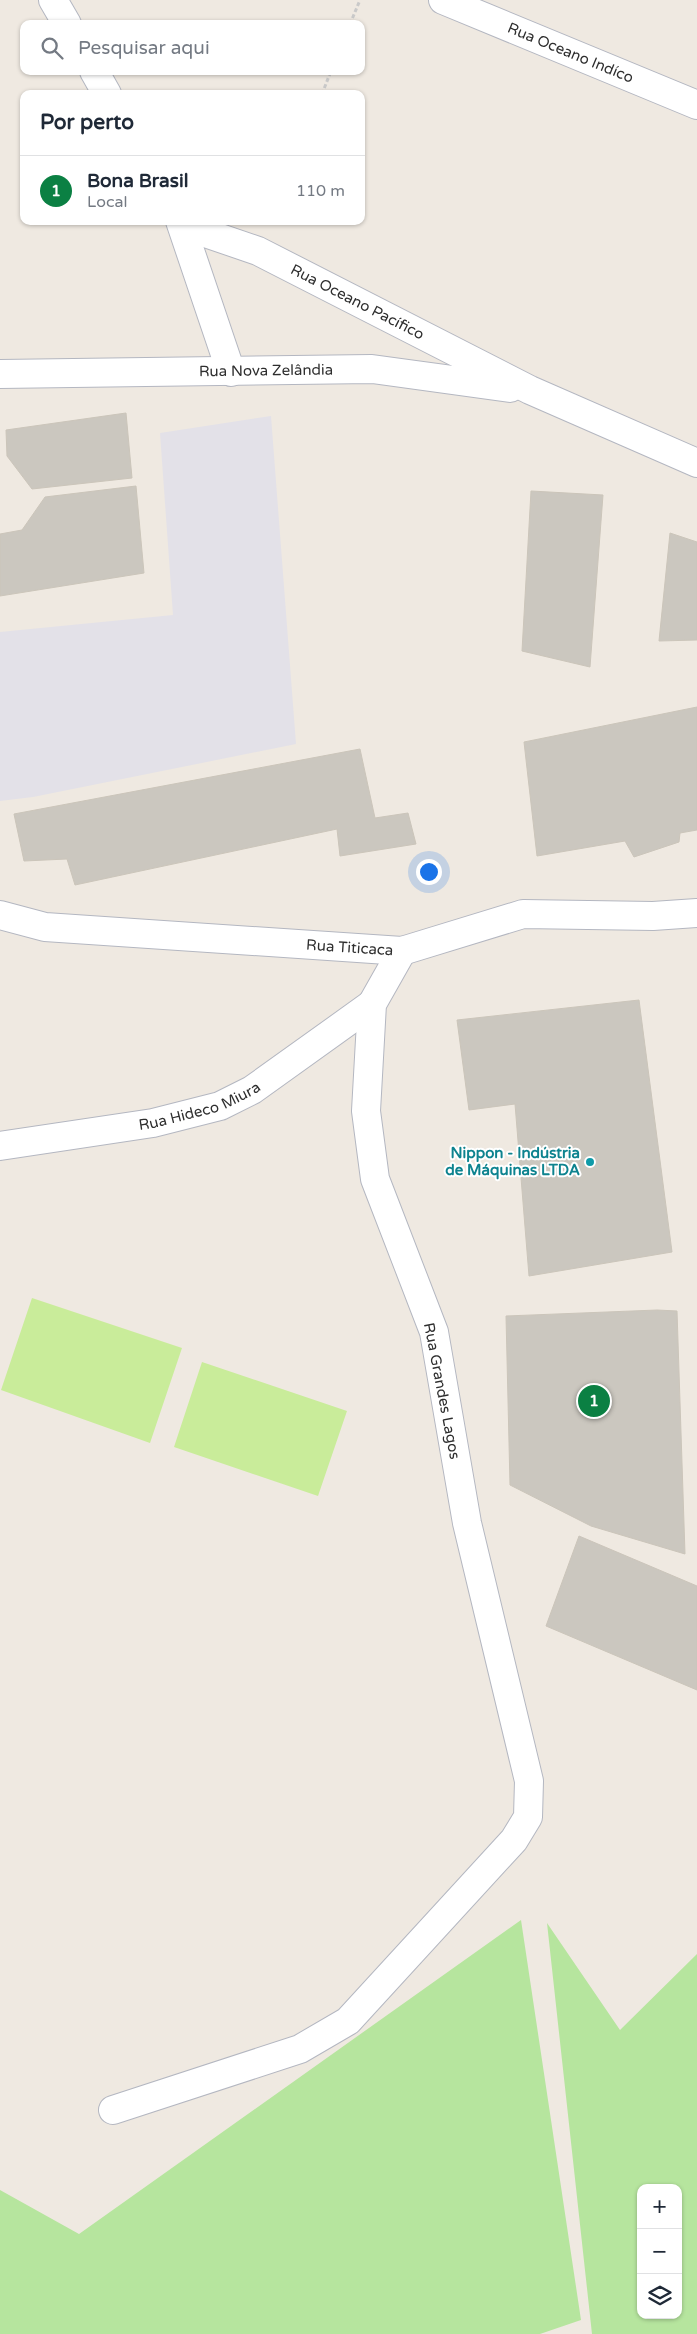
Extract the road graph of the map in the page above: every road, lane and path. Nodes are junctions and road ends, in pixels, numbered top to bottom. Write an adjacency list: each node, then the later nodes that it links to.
1 (53, 0): 4 (street)
2 (360, 0): 5 (path)
3 (443, 0): 10 (street, Rua Oceano Indíco)
4 (65, 20)
5 (352, 20)
6 (96, 75): 8 (street)
7 (329, 75): 9 (path)
8 (105, 90)
9 (324, 90)
10 (697, 105)
11 (182, 225): 13 (street, Rua Oceano Pacífico)
12 (186, 225): 15 (street, Rua Oceano Pacífico)
13 (231, 372): 14 (street, Rua Nova Zelândia); 15 (street, Rua Nova Zelândia)
14 (0, 374)
15 (530, 390): 16 (street)
16 (697, 462)
17 (697, 913): 19 (street, Rua Titicaca)
18 (0, 915): 19 (street, Rua Titicaca)
19 (402, 951): 20 (street, Rua Grandes Lagos)
20 (372, 1004): 21 (street, Rua Hideco Miura); 22 (street, Rua Grandes Lagos)
21 (0, 1146)
22 (113, 2110)

